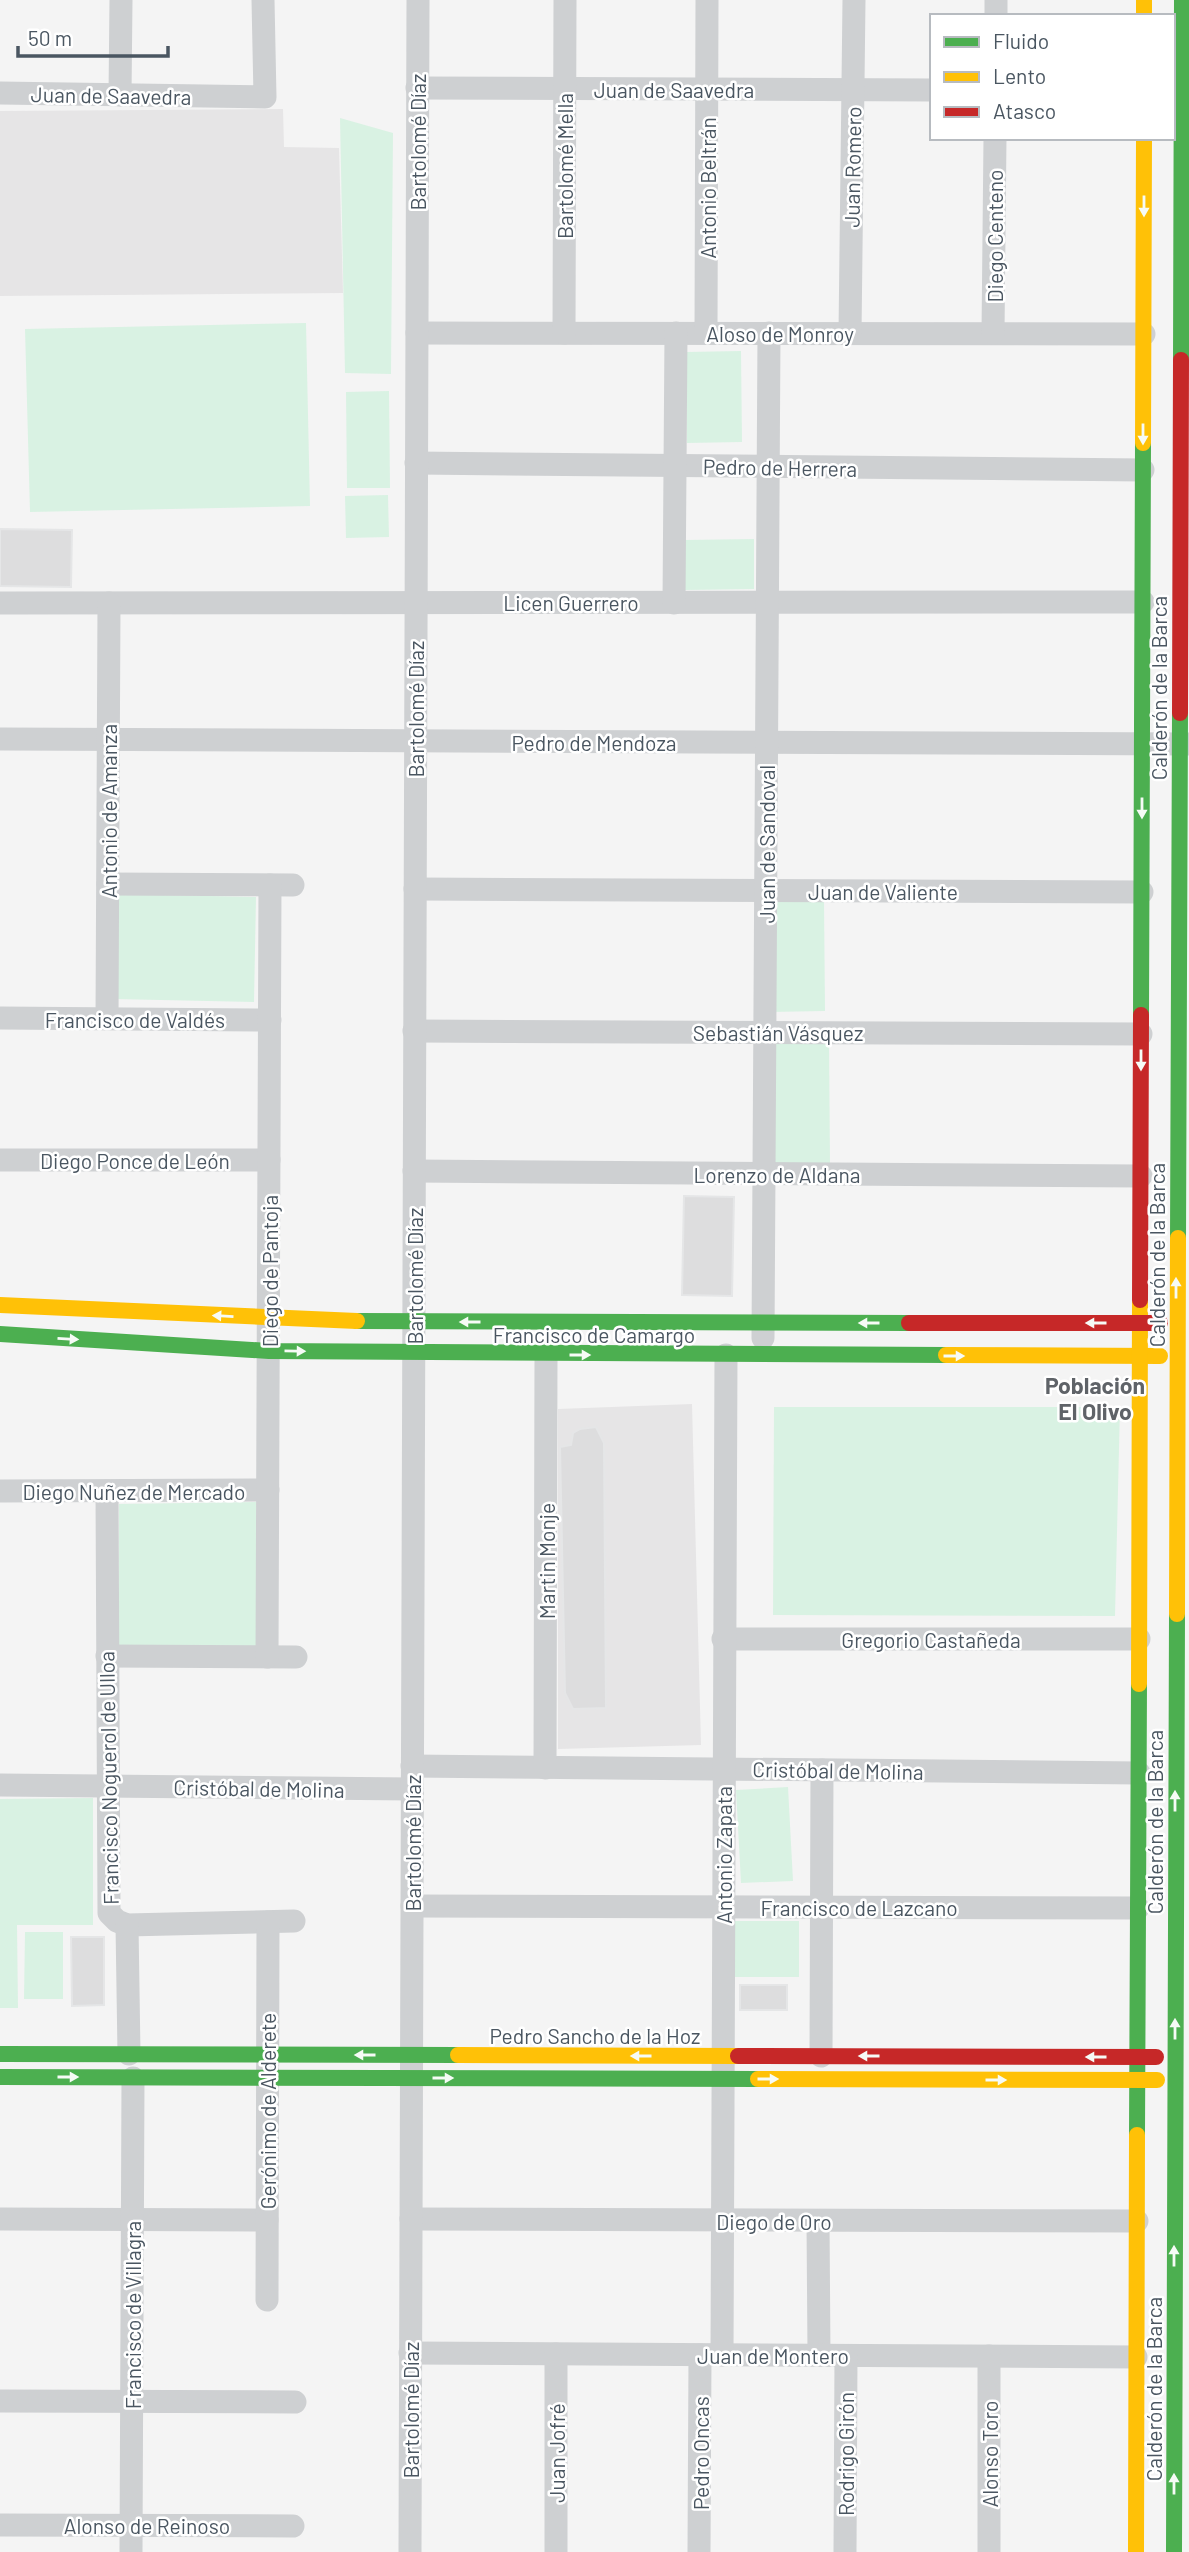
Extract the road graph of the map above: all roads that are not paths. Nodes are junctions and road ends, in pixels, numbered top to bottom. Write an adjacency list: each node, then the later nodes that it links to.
1 (121, 0): 15 (street)
2 (263, 0): 15 (street, Juan de Saavedra)
3 (418, 0): 9 (street, Bartolomé Díaz)
4 (565, 0): 10 (street, Bartolomé Mella)
5 (707, 0): 11 (street, Antonio Beltrán)
6 (854, 0): 12 (street, Juan Romero)
7 (1182, 0): 8 (street, Calderón de la Barca)
8 (1181, 84): 41 (street, Calderón de la Barca)
9 (417, 88): 10 (street, Juan de Saavedra); 18 (street, Bartolomé Díaz)
10 (564, 89): 11 (street, Juan de Saavedra); 19 (street, Bartolomé Mella)
11 (707, 89): 12 (street, Juan de Saavedra); 21 (street, Antonio Beltrán)
12 (853, 90): 13 (street, Juan de Saavedra); 23 (street, Juan Romero)
13 (930, 90)
14 (0, 93): 15 (street, Juan de Saavedra)
15 (120, 95)
16 (995, 140): 24 (street, Diego Centeno)
17 (1144, 140): 25 (street, Calderón de la Barca, one-way to 25)
18 (417, 333): 19 (street, Aloso de Monroy); 26 (street, Bartolomé Díaz)
19 (564, 333): 20 (street, Aloso de Monroy)
20 (676, 333): 21 (street, Aloso de Monroy); 27 (street)
21 (706, 333): 22 (street, Aloso de Monroy)
22 (769, 333): 23 (street, Aloso de Monroy); 28 (street, Juan de Sandoval)
23 (850, 333): 24 (street, Aloso de Monroy)
24 (993, 333): 25 (street, Aloso de Monroy)
25 (1143, 334): 29 (street, Calderón de la Barca, one-way to 29)
26 (416, 463): 27 (street, Pedro de Herrera); 30 (street, Bartolomé Díaz)
27 (675, 466): 28 (street, Pedro de Herrera); 34 (street)
28 (768, 466): 29 (street, Pedro de Herrera); 35 (street, Juan de Sandoval)
29 (1143, 470): 31 (street, Calderón de la Barca)
30 (416, 602): 33 (street, Licen Guerrero); 34 (street, Licen Guerrero); 38 (street, Bartolomé Díaz)
31 (1143, 602): 35 (street, Licen Guerrero); 40 (street, Calderón de la Barca)
32 (0, 603): 33 (street, Licen Guerrero)
33 (109, 603): 37 (street, Antonio de Amanza)
34 (674, 603): 35 (street, Licen Guerrero)
35 (768, 603): 39 (street, Juan de Sandoval)
36 (0, 739): 37 (street, Pedro de Mendoza)
37 (108, 739): 38 (street, Pedro de Mendoza); 42 (street, Antonio de Amanza)
38 (415, 741): 39 (street, Pedro de Mendoza); 43 (street, Bartolomé Díaz)
39 (767, 742): 40 (street, Pedro de Mendoza); 44 (street, Juan de Sandoval)
40 (1142, 744): 41 (street, Pedro de Mendoza); 45 (street, Calderón de la Barca, one-way to 45)
41 (1184, 744): 46 (street, Calderón de la Barca)
42 (108, 884): 48 (street, Antonio de Amanza); 49 (street, Diego de Pantoja)
43 (415, 888): 44 (street, Juan de Valiente); 50 (street, Bartolomé Díaz)
44 (766, 890): 45 (street, Juan de Valiente); 51 (street, Juan de Sandoval)
45 (1142, 892): 52 (street, Calderón de la Barca)
46 (1183, 1009): 63 (street, Calderón de la Barca, one-way to 46)
47 (0, 1018): 48 (street, Francisco de Valdés)
48 (107, 1019): 49 (street, Francisco de Valdés)
49 (270, 1020): 54 (street, Diego de Pantoja)
50 (414, 1031): 51 (street, Sebastián Vásquez); 55 (street, Bartolomé Díaz)
51 (765, 1032): 52 (street, Sebastián Vásquez); 56 (street, Juan de Sandoval)
52 (1141, 1034): 57 (street, Calderón de la Barca, one-way to 57)
53 (0, 1160): 54 (street, Diego Ponce de León)
54 (269, 1160): 59 (street, Diego de Pantoja)
55 (414, 1171): 56 (street, Lorenzo de Aldana); 60 (street, Bartolomé Díaz)
56 (764, 1174): 57 (street, Lorenzo de Aldana); 61 (street, Juan de Sandoval)
57 (1140, 1177): 62 (street, Calderón de la Barca)
58 (0, 1305): 59 (street, Francisco de Camargo, one-way to 58)
59 (269, 1319): 60 (street, Francisco de Camargo); 65 (street, Diego de Pantoja)
60 (413, 1322): 61 (street, Francisco de Camargo, one-way to 60); 66 (street, Bartolomé Díaz)
61 (763, 1323): 62 (street, Francisco de Camargo, one-way to 61); 69 (street, Juan de Sandoval)
62 (1140, 1323): 63 (street, Francisco de Camargo); 70 (street, Calderón de la Barca)
63 (1183, 1323): 71 (street, Calderón de la Barca)
64 (0, 1334): 65 (street, Francisco de Camargo, one-way to 65)
65 (269, 1351): 66 (street, Francisco de Camargo, one-way to 66); 72 (street, Diego de Pantoja)
66 (414, 1354): 67 (street, Francisco de Camargo); 85 (street, Bartolomé Díaz)
67 (546, 1354): 68 (street, Francisco de Camargo, one-way to 68); 81 (street, Martin Monje)
68 (726, 1355): 69 (street, Francisco de Camargo); 76 (street, Antonio Zapata)
69 (763, 1355): 70 (street, Francisco de Camargo, one-way to 70)
70 (1140, 1356): 71 (street, Francisco de Camargo); 77 (street, Calderón de la Barca)
71 (1183, 1356): 75 (street, Calderón de la Barca)
72 (268, 1490): 74 (street, Diego Nuñez de Mercado); 79 (street, Diego de Pantoja)
73 (0, 1491): 74 (street, Diego Nuñez de Mercado)
74 (107, 1491): 78 (street, Francisco Noguerol de Ulloa)
75 (1182, 1621): 92 (street, Calderón de la Barca, one-way to 75)
76 (723, 1639): 77 (street, Gregorio Castañeda); 82 (street, Antonio Zapata)
77 (1139, 1639): 84 (street, Calderón de la Barca)
78 (107, 1656): 79 (street); 87 (street, Francisco Noguerol de Ulloa)
79 (267, 1657): 80 (street)
80 (296, 1657)
81 (545, 1768): 82 (street, Cristóbal de Molina); 85 (street, Cristóbal de Molina)
82 (723, 1769): 83 (street, Cristóbal de Molina); 89 (street, Antonio Zapata)
83 (822, 1770): 84 (street, Cristóbal de Molina); 90 (street)
84 (1139, 1773): 91 (street, Calderón de la Barca)
85 (412, 1778): 87 (street, Cristóbal de Molina); 88 (street, Bartolomé Díaz)
86 (0, 1785): 87 (street, Cristóbal de Molina)
87 (107, 1786): 95 (street, Francisco Noguerol de Ulloa)
88 (412, 1906): 89 (street, Francisco de Lazcano); 102 (street, Bartolomé Díaz)
89 (723, 1906): 90 (street, Francisco de Lazcano); 103 (street, Antonio Zapata)
90 (821, 1907): 91 (street, Francisco de Lazcano); 99 (street)
91 (1138, 1908): 100 (street, Calderón de la Barca)
92 (1182, 1911): 101 (street, Calderón de la Barca, one-way to 92)
93 (295, 1921): 94 (street)
94 (268, 1922): 95 (street); 98 (street, Gerónimo de Alderete)
95 (127, 1925): 97 (street, Francisco Noguerol de Ulloa)
96 (0, 2054): 97 (street, Pedro Sancho de la Hoz)
97 (129, 2054): 98 (street, Pedro Sancho de la Hoz)
98 (267, 2055): 102 (street, Pedro Sancho de la Hoz, one-way to 98); 106 (street, Gerónimo de Alderete)
99 (821, 2056): 100 (street, Pedro Sancho de la Hoz, one-way to 99); 103 (street, Pedro Sancho de la Hoz)
100 (1138, 2057): 101 (street, Pedro Sancho de la Hoz); 107 (street, Calderón de la Barca)
101 (1182, 2057): 108 (street, Calderón de la Barca)
102 (411, 2067): 103 (street, Pedro Sancho de la Hoz, one-way to 103); 103 (street, Pedro Sancho de la Hoz, one-way to 102); 106 (street, Pedro Sancho de la Hoz); 110 (street, Bartolomé Díaz)
103 (722, 2068): 107 (street, Pedro Sancho de la Hoz, one-way to 107); 113 (street, Antonio Zapata)
104 (0, 2077): 105 (street, Pedro Sancho de la Hoz, one-way to 105)
105 (133, 2078): 106 (street, Pedro Sancho de la Hoz); 111 (street, Francisco de Villagra)
106 (267, 2078): 112 (street, Gerónimo de Alderete)
107 (1137, 2080): 108 (street, Pedro Sancho de la Hoz); 115 (street, Calderón de la Barca)
108 (1182, 2080): 117 (street, Calderón de la Barca, one-way to 108)
109 (0, 2219): 111 (street)
110 (411, 2219): 113 (street, Diego de Oro); 118 (street, Bartolomé Díaz)
111 (132, 2220): 112 (street); 126 (street, Francisco de Villagra)
112 (267, 2220): 116 (street, Gerónimo de Alderete)
113 (722, 2220): 114 (street, Diego de Oro); 120 (street, Antonio Zapata)
114 (818, 2221): 115 (street, Diego de Oro); 121 (street)
115 (1137, 2221): 124 (street, Calderón de la Barca)
116 (267, 2300)
117 (1182, 2330): 138 (street, Calderón de la Barca, one-way to 117)
118 (410, 2353): 119 (street, Juan de Montero); 132 (street, Bartolomé Díaz)
119 (556, 2354): 120 (street, Juan de Montero); 133 (street, Juan Jofré)
120 (711, 2355): 121 (street, Juan de Montero); 134 (street, Pedro Oncas)
121 (818, 2355): 122 (street, Juan de Montero)
122 (846, 2356): 123 (street, Juan de Montero); 135 (street, Rodrigo Girón)
123 (989, 2356): 124 (street, Juan de Montero); 136 (street, Alonso Toro)
124 (1136, 2357): 137 (street, Calderón de la Barca)
125 (0, 2401): 126 (street)
126 (131, 2402): 127 (street); 129 (street, Francisco de Villagra)
127 (295, 2402)
128 (0, 2525): 129 (street, Alonso de Reinoso)
129 (131, 2525): 130 (street, Alonso de Reinoso); 131 (street, Francisco de Villagra)
130 (293, 2526)
131 (131, 2552)
132 (410, 2552)
133 (556, 2552)
134 (699, 2552)
135 (845, 2552)
136 (989, 2552)
137 (1136, 2552)
138 (1174, 2552)

